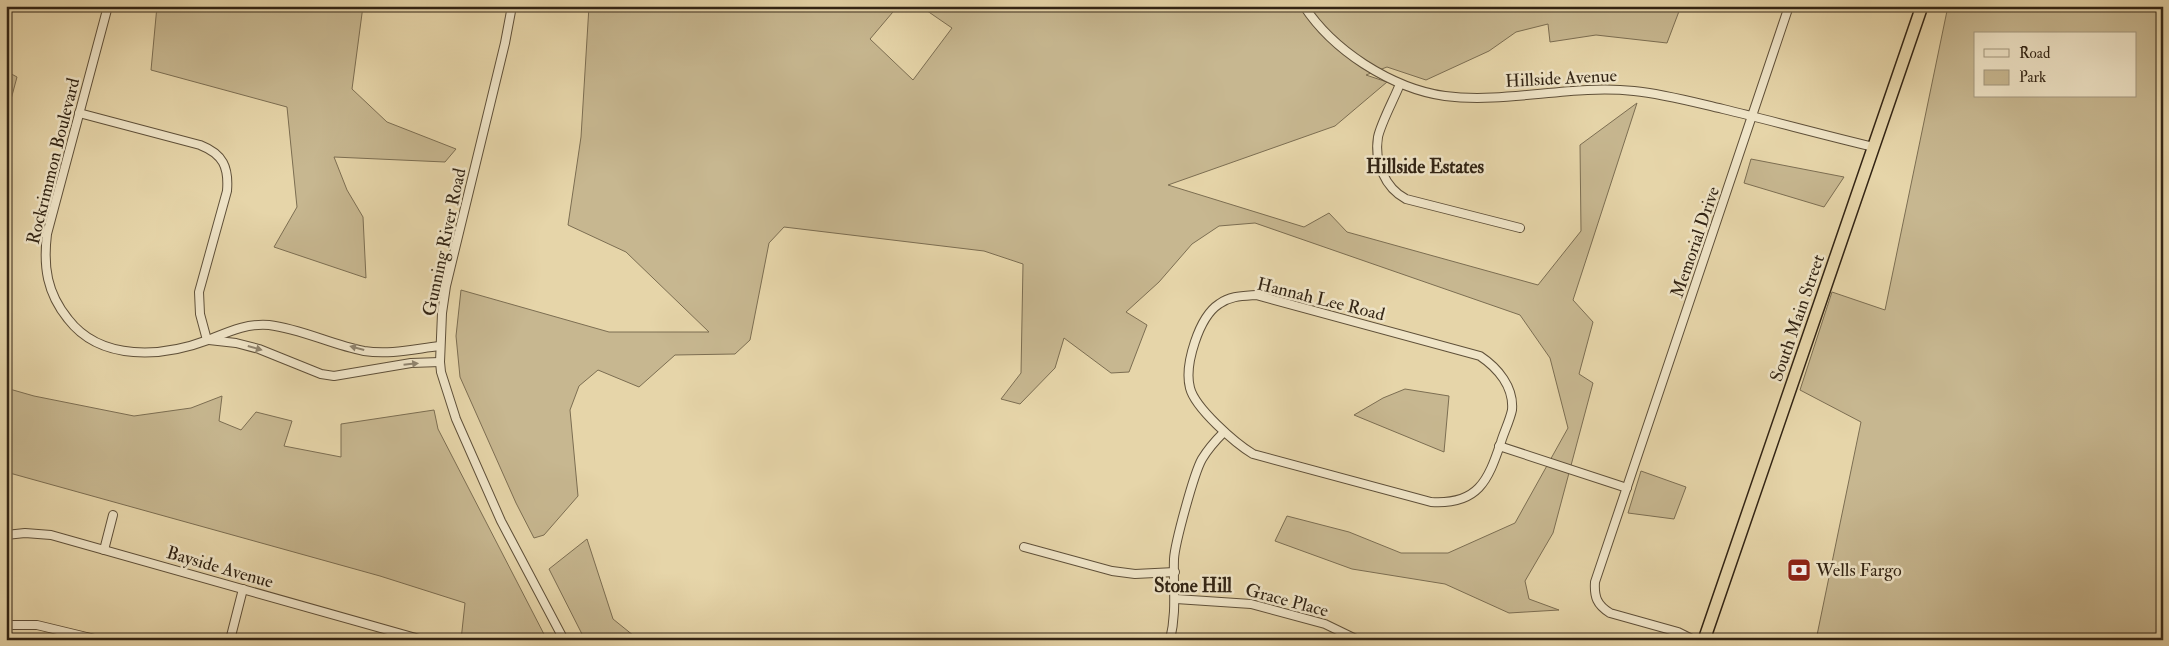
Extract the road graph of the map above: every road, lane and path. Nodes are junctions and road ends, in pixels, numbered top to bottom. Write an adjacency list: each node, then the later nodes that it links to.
1 (108, 6): 7 (street, Rockrimmon Boulevard)
2 (512, 6): 12 (street, Gunning River Road)
3 (1304, 6): 6 (street, Hillside Avenue)
4 (1790, 6): 8 (street, Memorial Drive)
5 (1922, 6): 9 (highway, South Main Street)
6 (1400, 84): 8 (street, Hillside Avenue); 10 (street)
7 (79, 113): 11 (street); 11 (street, Rockrimmon Boulevard)
8 (1752, 116): 9 (street, Hillside Avenue); 16 (street, Memorial Drive)
9 (1874, 147): 32 (highway, South Main Street)
10 (1520, 228)
11 (207, 340): 12 (street, Rockrimmon Boulevard, one-way to 11); 13 (street, Rockrimmon Boulevard, one-way to 13)
12 (439, 346): 13 (street, Gunning River Road)
13 (440, 362): 28 (street, Gunning River Road)
14 (1224, 432): 15 (street, Hannah Lee Road); 15 (street, Hannah Lee Road); 21 (street)
15 (1500, 446): 16 (street)
16 (1627, 488): 31 (street, Memorial Drive)
17 (113, 515): 20 (street)
18 (6, 535): 20 (street, Bayside Avenue)
19 (1024, 547): 21 (street)
20 (104, 550): 22 (street, Bayside Avenue)
21 (1175, 572): 23 (street)
22 (243, 589): 26 (street); 27 (street, Bayside Avenue)
23 (1176, 599): 29 (street); 30 (street, Grace Place)
24 (6, 625): 25 (street)
25 (99, 640)
26 (230, 640)
27 (423, 640)
28 (564, 640)
29 (1170, 640)
30 (1358, 640)
31 (1694, 640)
32 (1704, 640)

